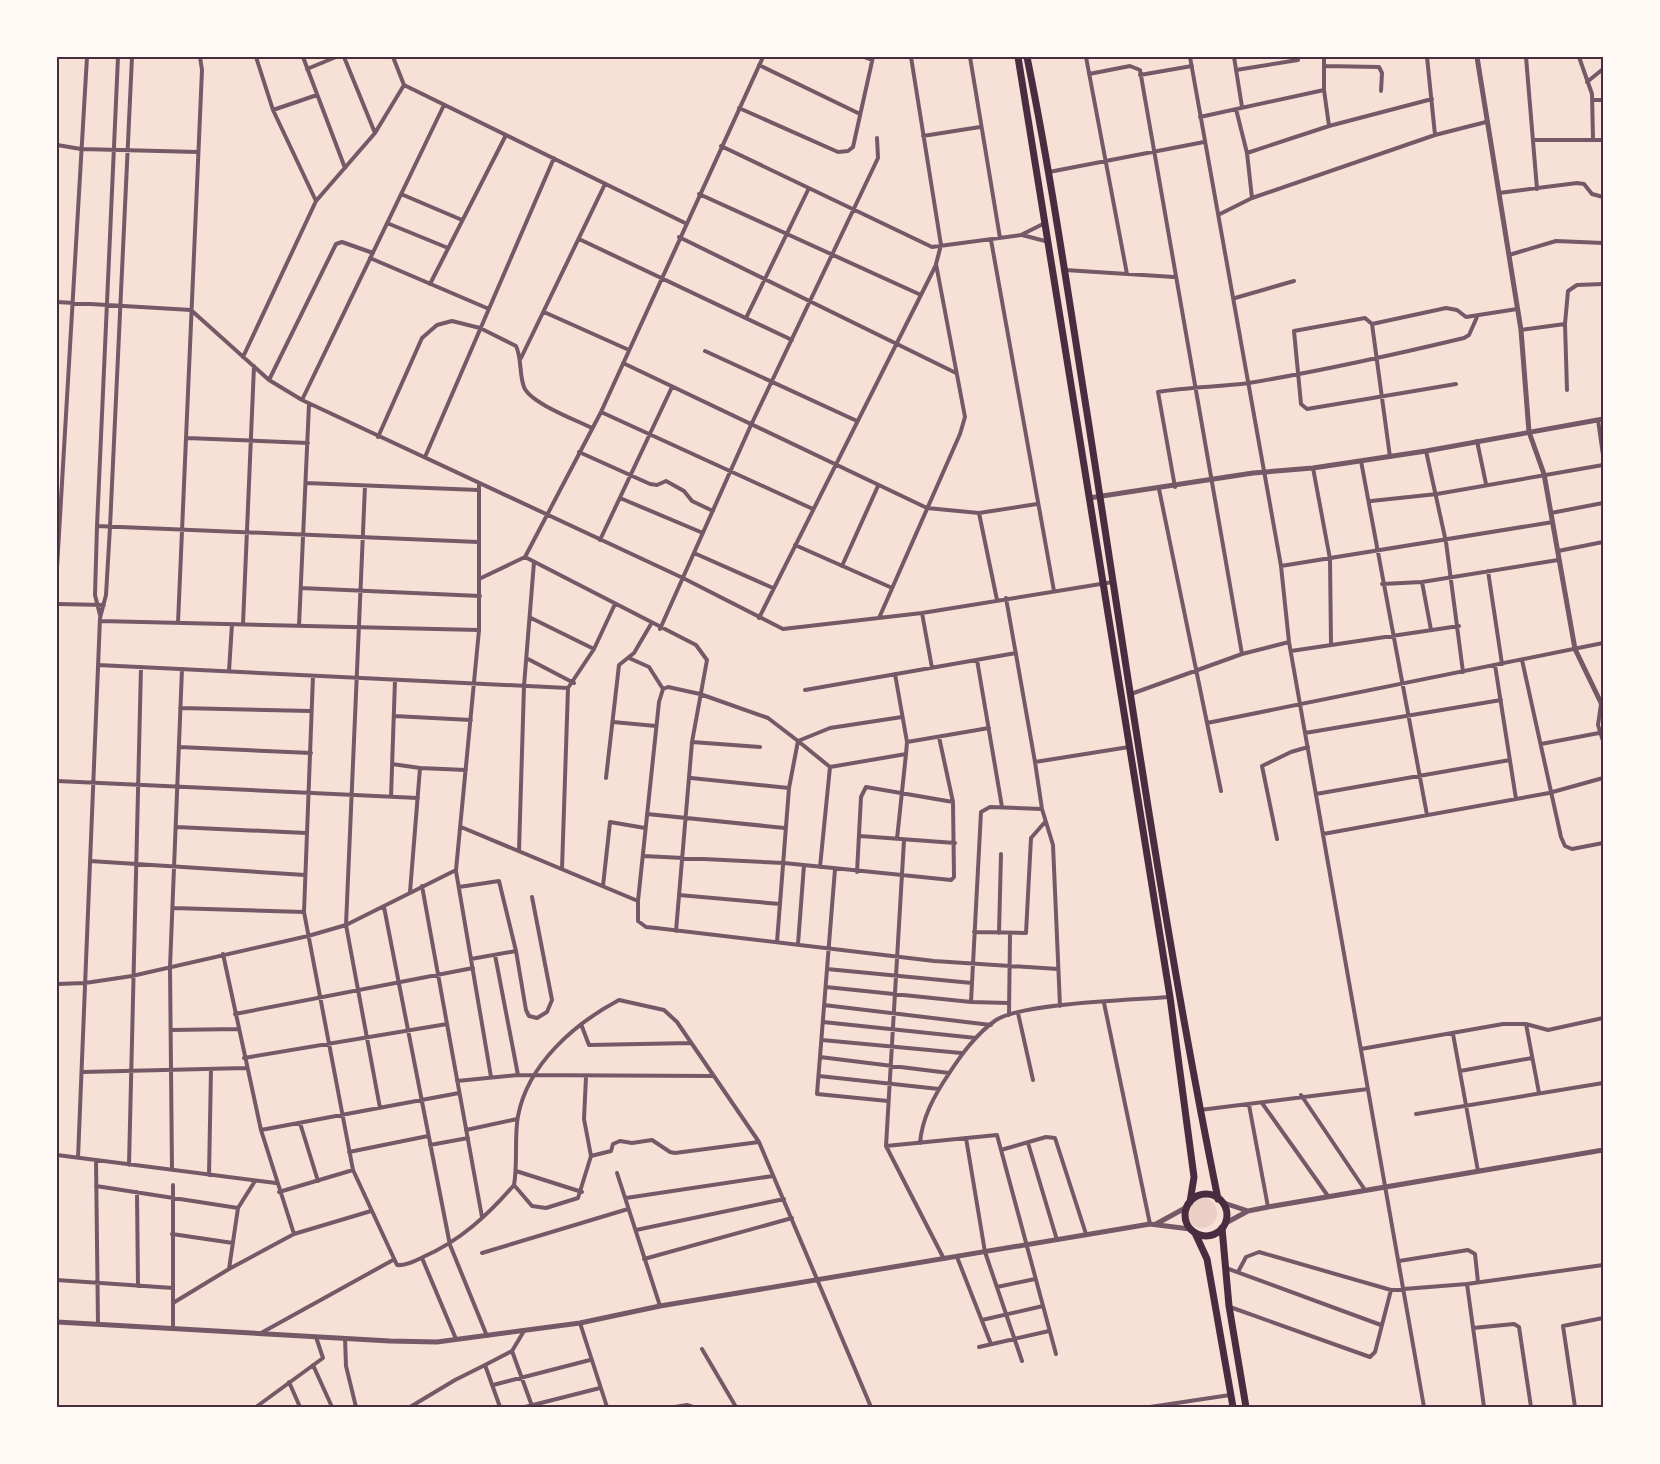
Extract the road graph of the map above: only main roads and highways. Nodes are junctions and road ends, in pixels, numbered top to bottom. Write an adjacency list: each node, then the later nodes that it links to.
1 (1018, 57): 4 (main road)
2 (1028, 57): 3 (main road)
3 (1219, 1200): 4 (main road); 5 (main road)
4 (1188, 1205): 6 (main road)
5 (1223, 1226): 6 (main road); 8 (main road)
6 (1193, 1231): 7 (main road)
7 (1233, 1407)
8 (1246, 1407)

